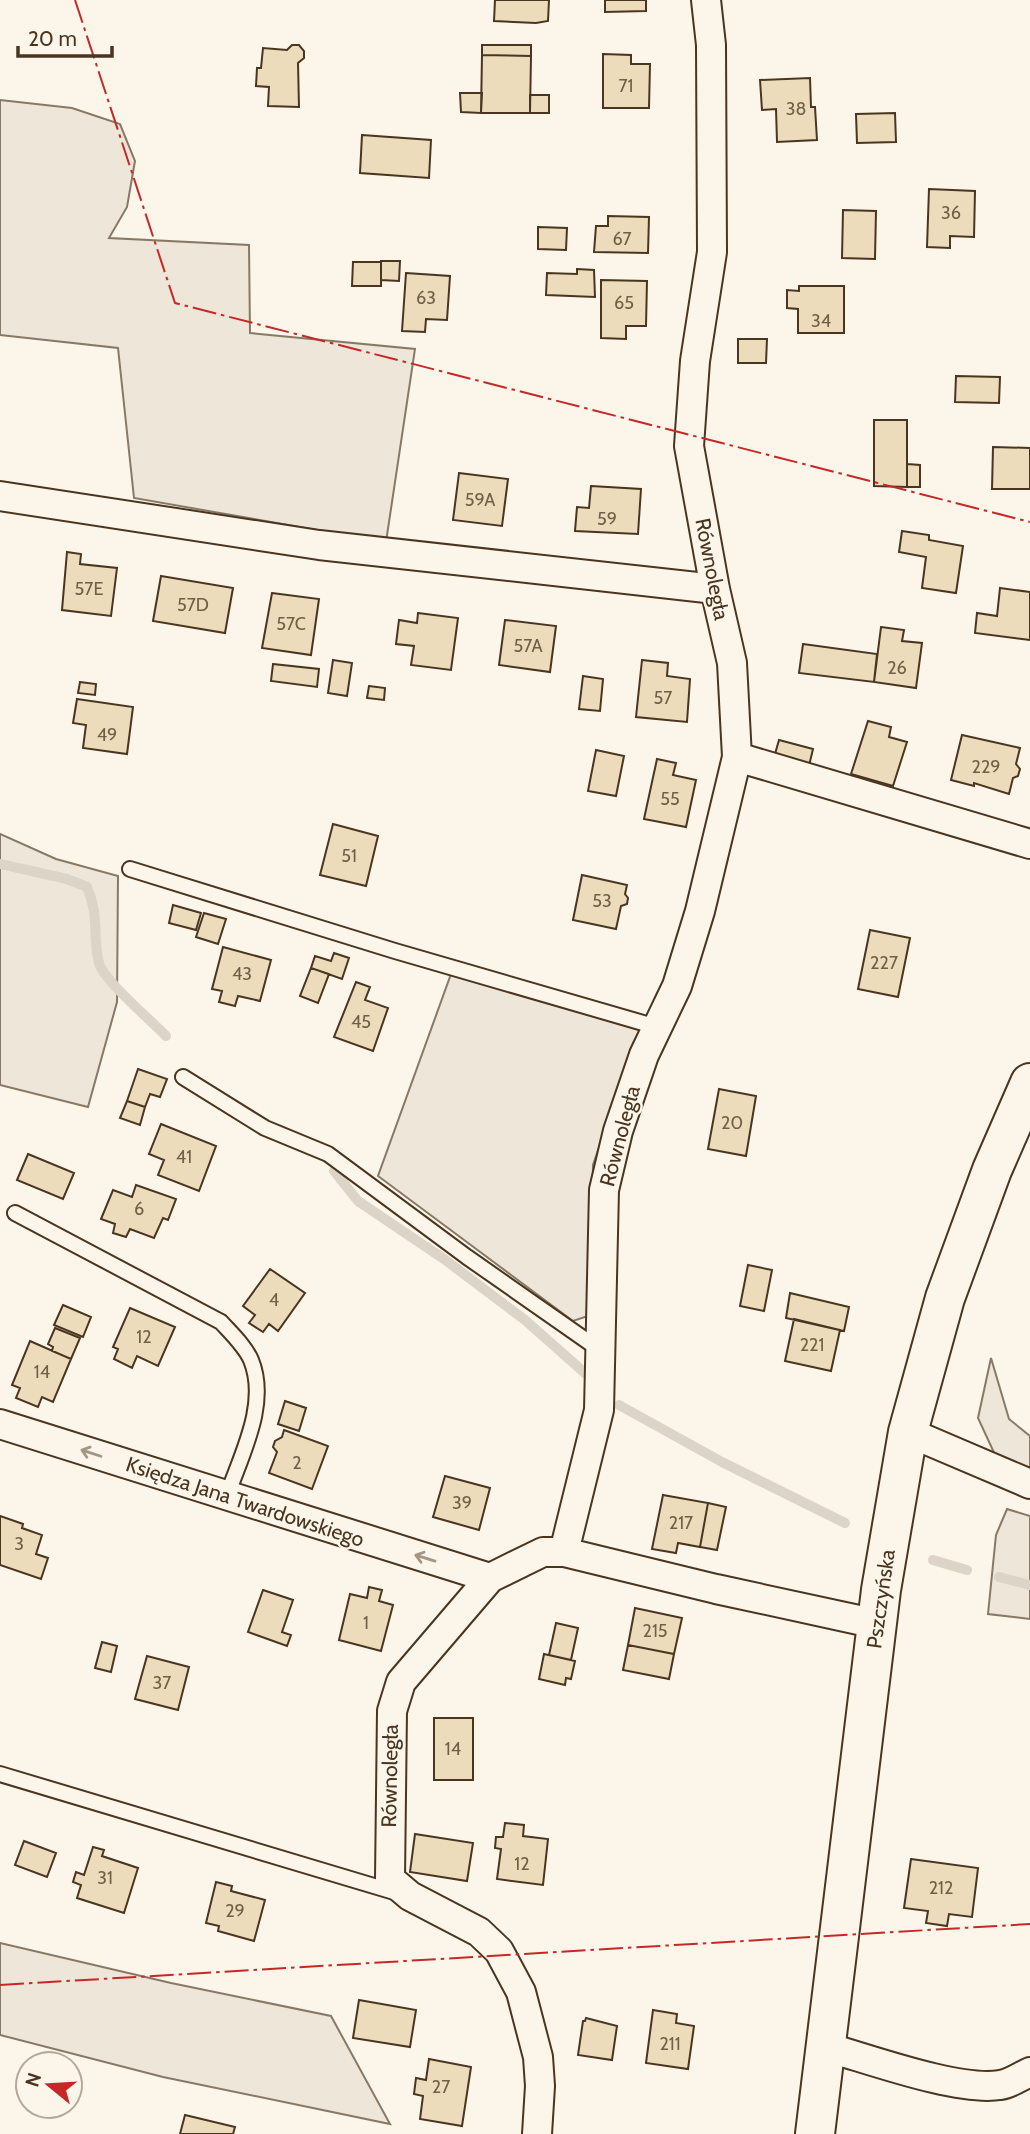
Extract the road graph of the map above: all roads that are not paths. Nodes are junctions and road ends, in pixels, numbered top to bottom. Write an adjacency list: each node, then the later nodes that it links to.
1 (706, 0): 3 (street, Równoległa)
2 (0, 496): 3 (street)
3 (715, 589): 4 (street, Równoległa)
4 (737, 757): 5 (street); 7 (street, Równoległa)
5 (1030, 844)
6 (130, 869): 7 (lane)
7 (657, 1027): 11 (street, Równoległa)
8 (183, 1077): 11 (lane)
9 (1030, 1083): 13 (street, Pszczyńska)
10 (15, 1213): 15 (lane)
11 (600, 1350): 16 (street, Równoległa)
12 (0, 1424): 15 (street, Księdza Jana Twardowskiego, one-way to 12)
13 (908, 1432): 14 (street); 18 (street, Pszczyńska)
14 (1030, 1484)
15 (226, 1496): 17 (street, Księdza Jana Twardowskiego, one-way to 15)
16 (564, 1552): 17 (street, Równoległa); 18 (street)
17 (490, 1578): 20 (street, Równoległa)
18 (877, 1623): 21 (street, Pszczyńska)
19 (0, 1774): 20 (lane)
20 (410, 1896): 23 (street, Równoległa)
21 (826, 2047): 22 (street); 24 (street, Pszczyńska)
22 (1030, 2072)
23 (537, 2134)
24 (815, 2134)

